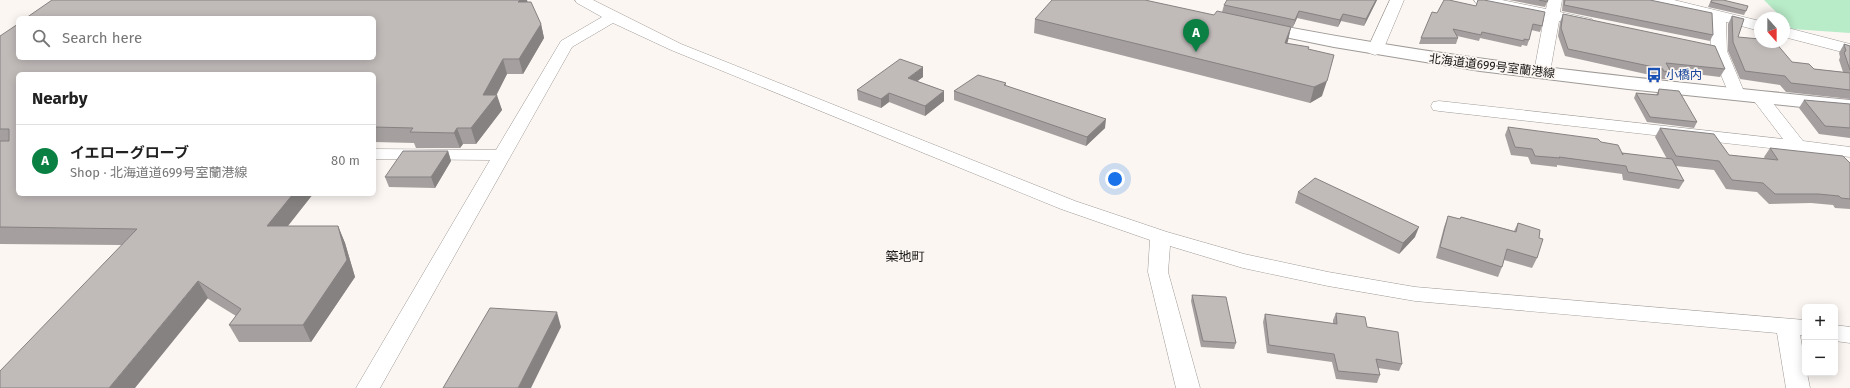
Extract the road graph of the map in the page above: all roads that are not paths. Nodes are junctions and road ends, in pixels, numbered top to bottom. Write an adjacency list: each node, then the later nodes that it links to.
1 (582, 0): 8 (street)
2 (1397, 0): 16 (street)
3 (1481, 0): 6 (street)
4 (1555, 0): 6 (street)
5 (1656, 0): 7 (street)
6 (1553, 15): 10 (street); 17 (street)
7 (1718, 16): 11 (street); 14 (street)
8 (613, 17): 25 (street); 26 (street)
9 (1244, 23): 16 (main road, 北海道道699号室蘭港線)
10 (1602, 25)
11 (1754, 25)
12 (1790, 34): 15 (street)
13 (1704, 46): 14 (street)
14 (1719, 49): 18 (street)
15 (1850, 49)
16 (1375, 50): 17 (main road, 北海道道699号室蘭港線)
17 (1542, 72): 18 (main road, 北海道道699号室蘭港線)
18 (1736, 94): 19 (main road, 北海道道699号室蘭港線)
19 (1759, 97): 21 (main road, 北海道道699号室蘭港線); 22 (street)
20 (1439, 106): 22 (street)
21 (1850, 106)
22 (1797, 146): 23 (street)
23 (1850, 152)
24 (376, 154): 25 (street)
25 (502, 155): 30 (street)
26 (1160, 237): 27 (street); 31 (street)
27 (1796, 327): 32 (street)
28 (1838, 333): 29 (street)
29 (1850, 335)
30 (368, 388)
31 (1188, 388)
32 (1798, 388)

